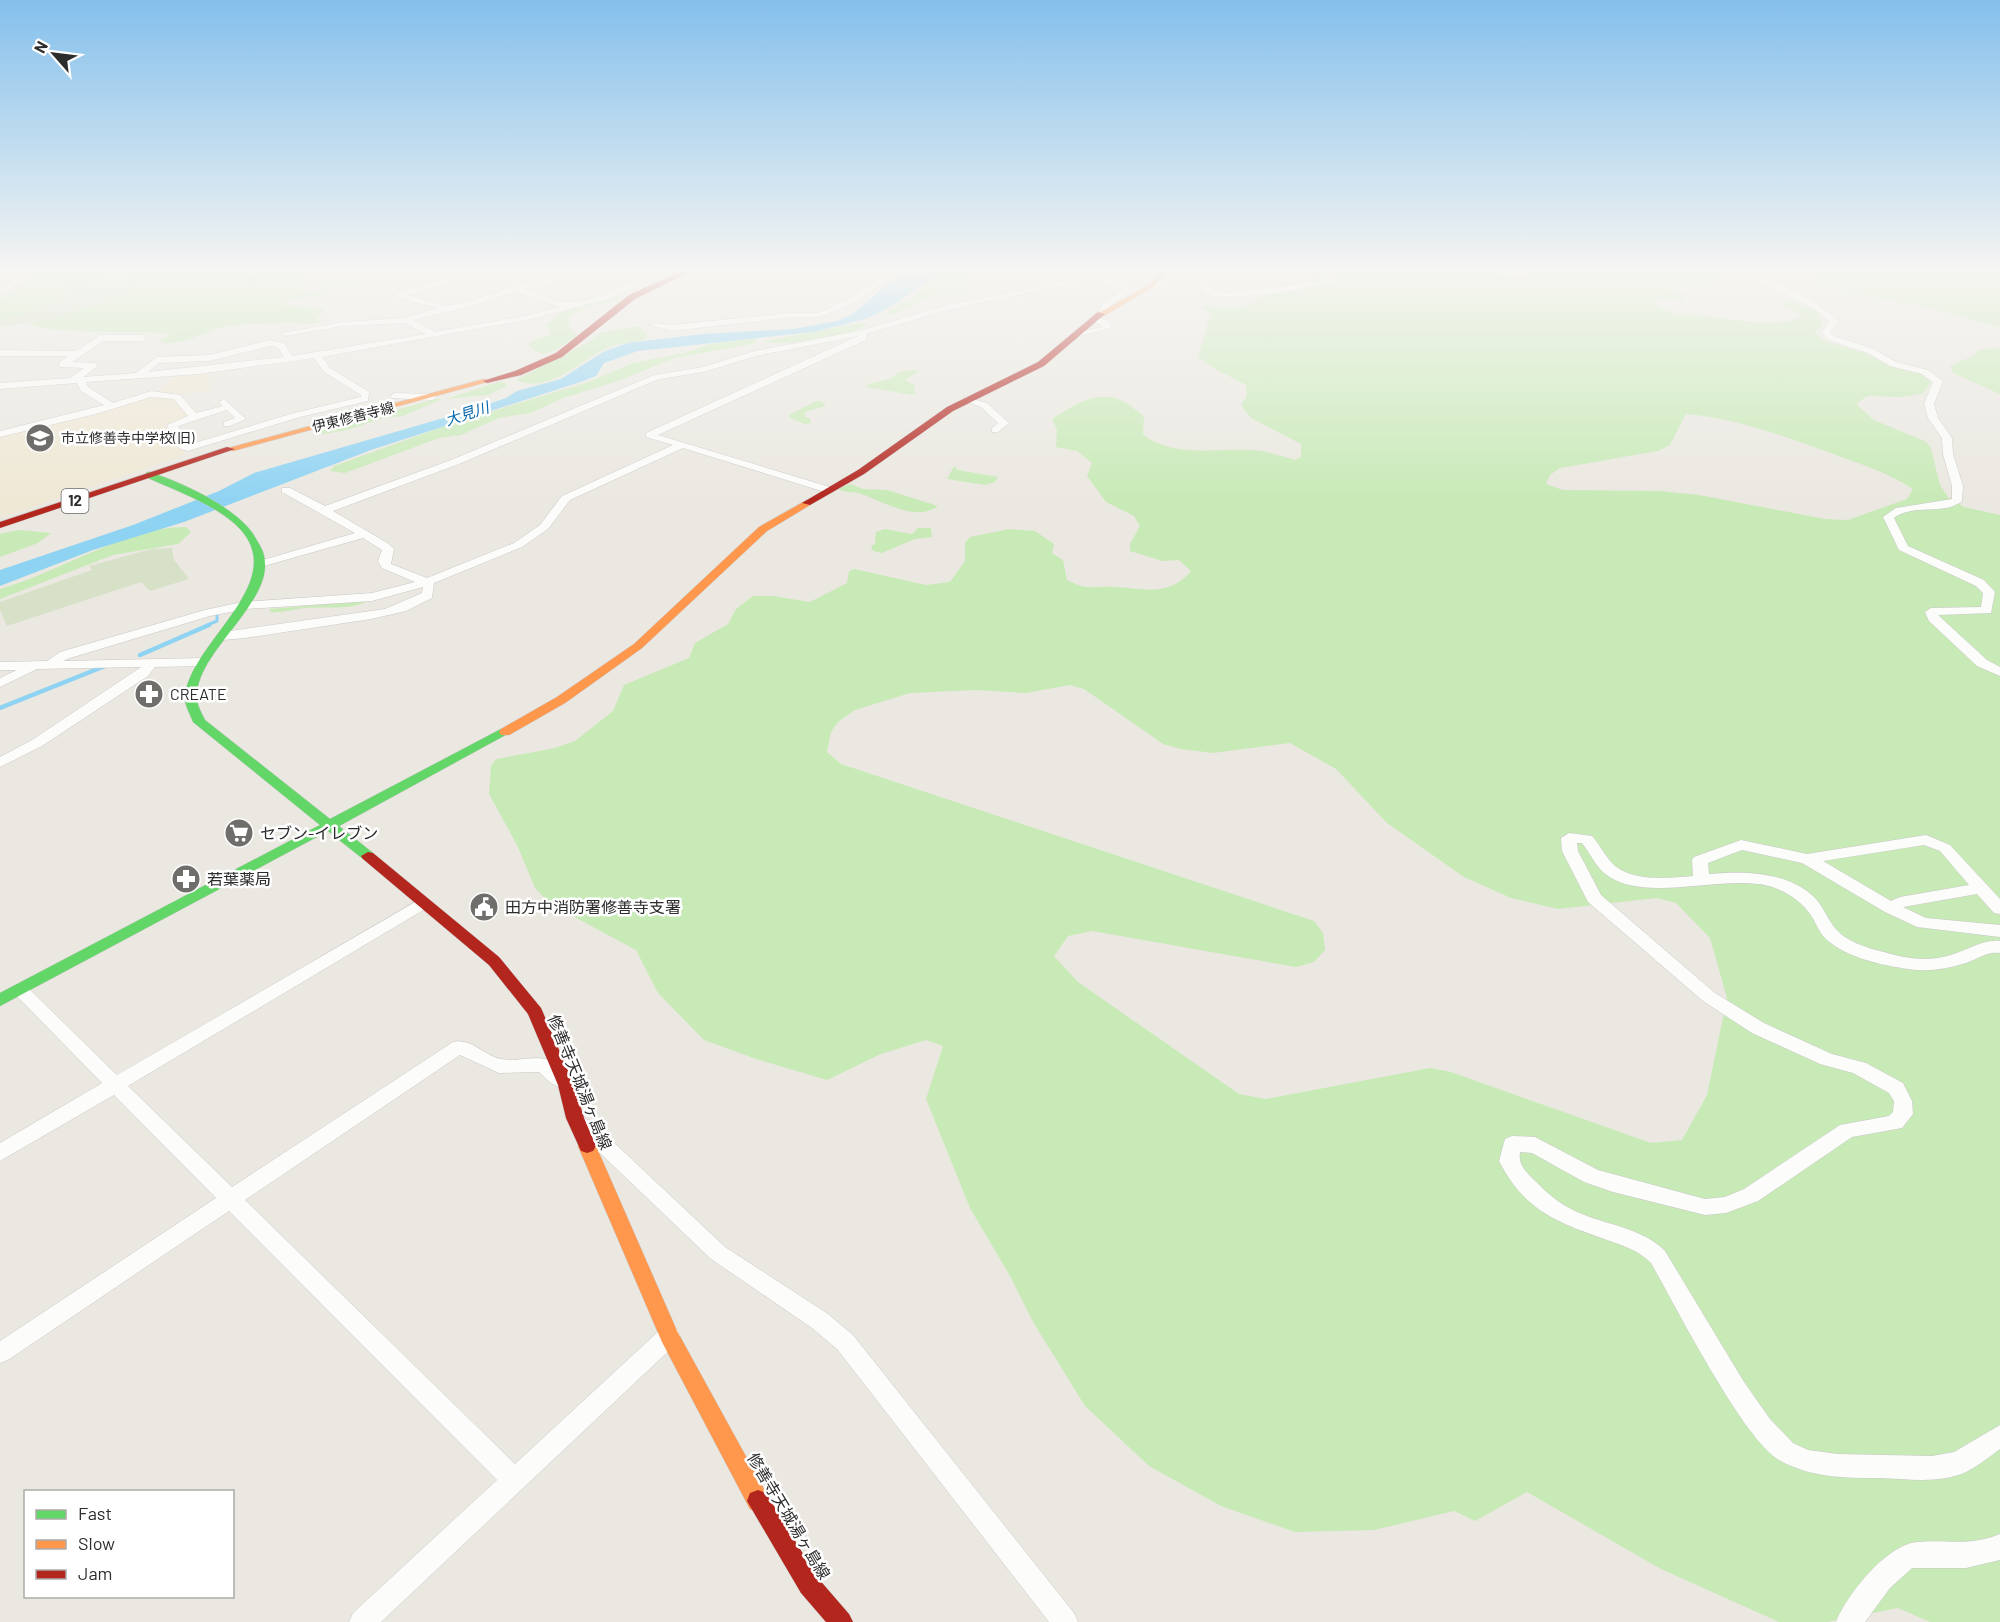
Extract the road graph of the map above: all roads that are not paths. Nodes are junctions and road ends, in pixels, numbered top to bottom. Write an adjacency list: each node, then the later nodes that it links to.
1 (86, 348): 11 (street)
2 (251, 348): 14 (street)
3 (283, 348): 13 (street)
4 (359, 348): 12 (street)
5 (568, 348): 19 (main road, 伊東修善寺線 / 12)
6 (787, 348): 32 (street)
7 (842, 348): 28 (street)
8 (1062, 348): 21 (main road)
9 (1861, 348): 46 (street)
10 (0, 353): 11 (street)
11 (77, 354): 16 (street)
12 (316, 355): 13 (street); 20 (street)
13 (289, 359): 14 (street)
14 (138, 376): 16 (street)
15 (0, 379): 16 (street)
16 (78, 380): 17 (street); 22 (street)
17 (0, 386)
18 (395, 396): 19 (street)
19 (432, 397): 23 (main road, 伊東修善寺線 / 12)
20 (365, 399): 23 (street); 24 (street)
21 (969, 399): 26 (street); 31 (main road)
22 (112, 406): 24 (street); 27 (street)
23 (384, 409): 29 (main road, 伊東修善寺線 / 12)
24 (195, 417): 25 (street)
25 (226, 424)
26 (995, 430)
27 (0, 434)
28 (682, 445): 31 (street); 36 (street)
29 (155, 478): 33 (main road, 伊東修善寺線 / 12); 35 (main road)
30 (286, 490): 32 (street)
31 (829, 490): 49 (main road)
32 (324, 510): 34 (street)
33 (0, 525)
34 (364, 534): 35 (street); 36 (street)
35 (260, 564): 38 (main road, 修善寺天城湯ヶ島線)
36 (427, 582): 38 (street); 40 (street)
37 (212, 598): 39 (street)
38 (242, 607): 39 (street); 40 (main road, 修善寺天城湯ヶ島線)
39 (223, 610): 41 (street)
40 (223, 636): 42 (main road, 修善寺天城湯ヶ島線)
41 (116, 641): 43 (street); 44 (street)
42 (204, 662): 43 (street); 49 (main road, 修善寺天城湯ヶ島線)
43 (147, 664): 44 (street); 48 (street)
44 (42, 665): 45 (street); 47 (street)
45 (0, 666)
46 (2000, 672)
47 (0, 683)
48 (0, 763)
49 (329, 824): 53 (main road, 修善寺天城湯ヶ島線); 58 (main road)
50 (1807, 859): 51 (street); 52 (street); 54 (street)
51 (1701, 879): 57 (street); 67 (street)
52 (1981, 888): 54 (street); 55 (street)
53 (424, 903): 60 (main road, 修善寺天城湯ヶ島線); 61 (street)
54 (1891, 908): 56 (street)
55 (2000, 909)
56 (2000, 931)
57 (2000, 947)
58 (20, 990): 59 (main road); 61 (street)
59 (0, 1000)
60 (566, 1084): 62 (main road, 修善寺天城湯ヶ島線); 64 (street)
61 (117, 1086): 63 (street); 64 (street)
62 (575, 1118): 65 (main road, 修善寺天城湯ヶ島線); 72 (street)
63 (0, 1153)
64 (231, 1199): 66 (street); 68 (street)
65 (669, 1336): 68 (street); 71 (main road, 修善寺天城湯ヶ島線)
66 (0, 1353)
67 (2000, 1436)
68 (515, 1482): 70 (street)
69 (2000, 1547): 73 (street)
70 (362, 1622)
71 (841, 1622)
72 (1065, 1622)
73 (1849, 1622)

